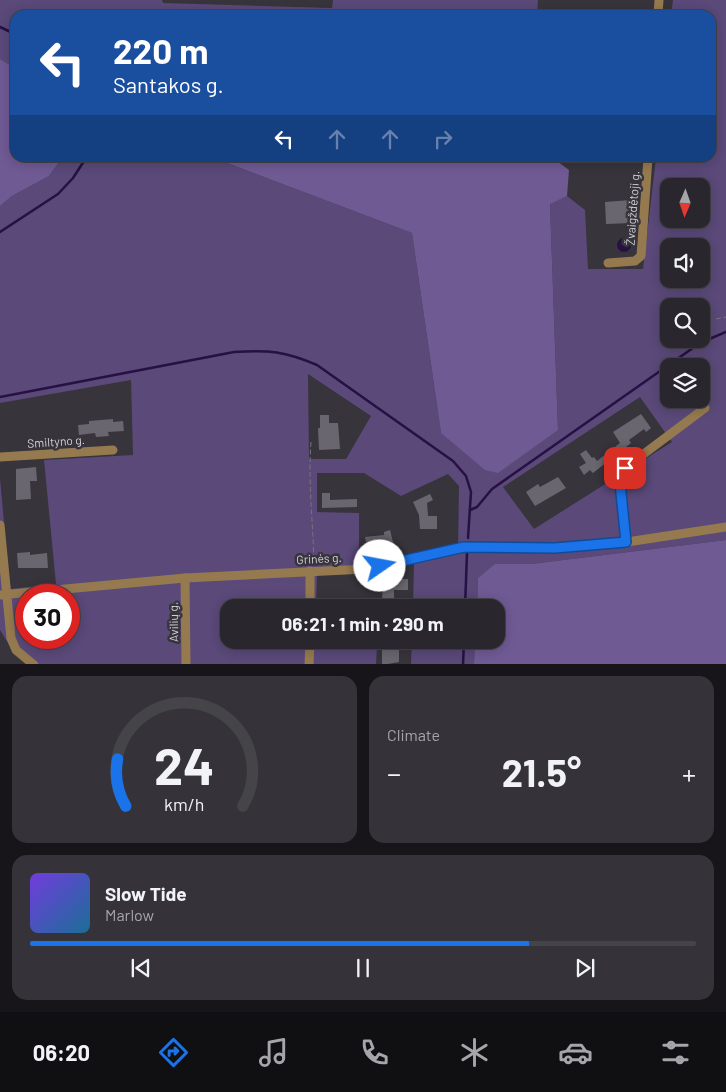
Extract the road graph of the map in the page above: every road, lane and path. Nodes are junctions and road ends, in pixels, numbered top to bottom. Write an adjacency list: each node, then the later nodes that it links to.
1 (648, 162): 2 (street, Žvaigždėtoji g.)
2 (608, 263)
3 (726, 317): 4 (path)
4 (716, 319)
5 (705, 408): 11 (street)
6 (311, 442): 12 (path)
7 (113, 450): 8 (street, Smiltyno g.)
8 (0, 457)
9 (0, 524): 14 (street)
10 (726, 527): 11 (street, Grinės g.)
11 (626, 542): 12 (street, Grinės g.)
12 (312, 571): 13 (street, Grinės g.); 15 (street)
13 (185, 578): 14 (street, Grinės g.); 18 (street, Avilių g.)
14 (3, 595): 17 (street)
15 (310, 599)
16 (310, 649): 19 (street)
17 (34, 664)
18 (186, 664)
19 (310, 664)

